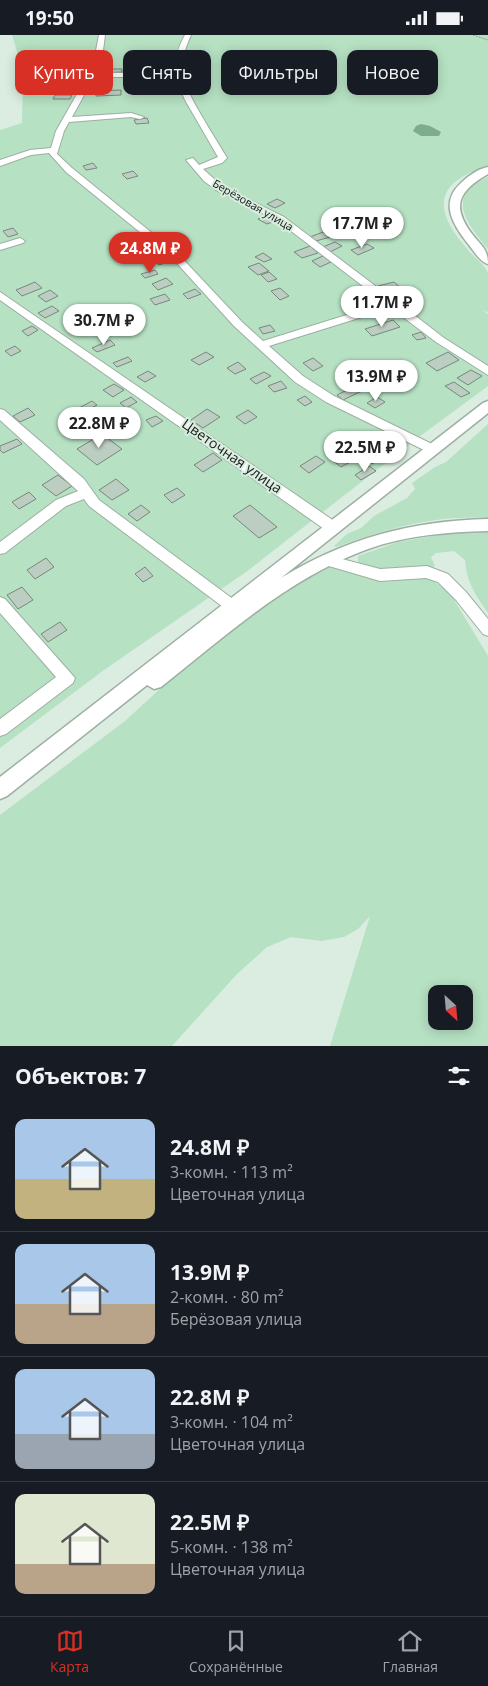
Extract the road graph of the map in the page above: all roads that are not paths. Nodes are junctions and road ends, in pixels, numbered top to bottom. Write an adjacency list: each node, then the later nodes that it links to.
1 (102, 35): 3 (street)
2 (188, 35): 4 (street)
3 (100, 50)
4 (182, 50)
5 (81, 95): 8 (street)
6 (186, 95): 16 (street, Берёзовая улица)
7 (140, 117): 8 (street)
8 (67, 120): 9 (street)
9 (53, 150): 10 (street); 17 (street)
10 (0, 163)
11 (488, 171): 14 (main road)
12 (20, 241): 13 (street)
13 (0, 247)
14 (488, 260)
15 (0, 295): 24 (street, Цветочная улица)
16 (394, 303): 17 (street); 18 (street, Берёзовая улица)
17 (262, 345): 21 (street)
18 (488, 371)
19 (488, 406): 21 (main road)
20 (0, 413): 22 (street)
21 (432, 449): 24 (main road)
22 (86, 493): 25 (street); 28 (street)
23 (488, 525): 26 (main road)
24 (332, 527): 28 (main road)
25 (0, 549)
26 (327, 560): 29 (street); 31 (main road)
27 (0, 603): 30 (street)
28 (232, 606): 31 (main road)
29 (488, 630)
30 (0, 729)
31 (0, 790)

